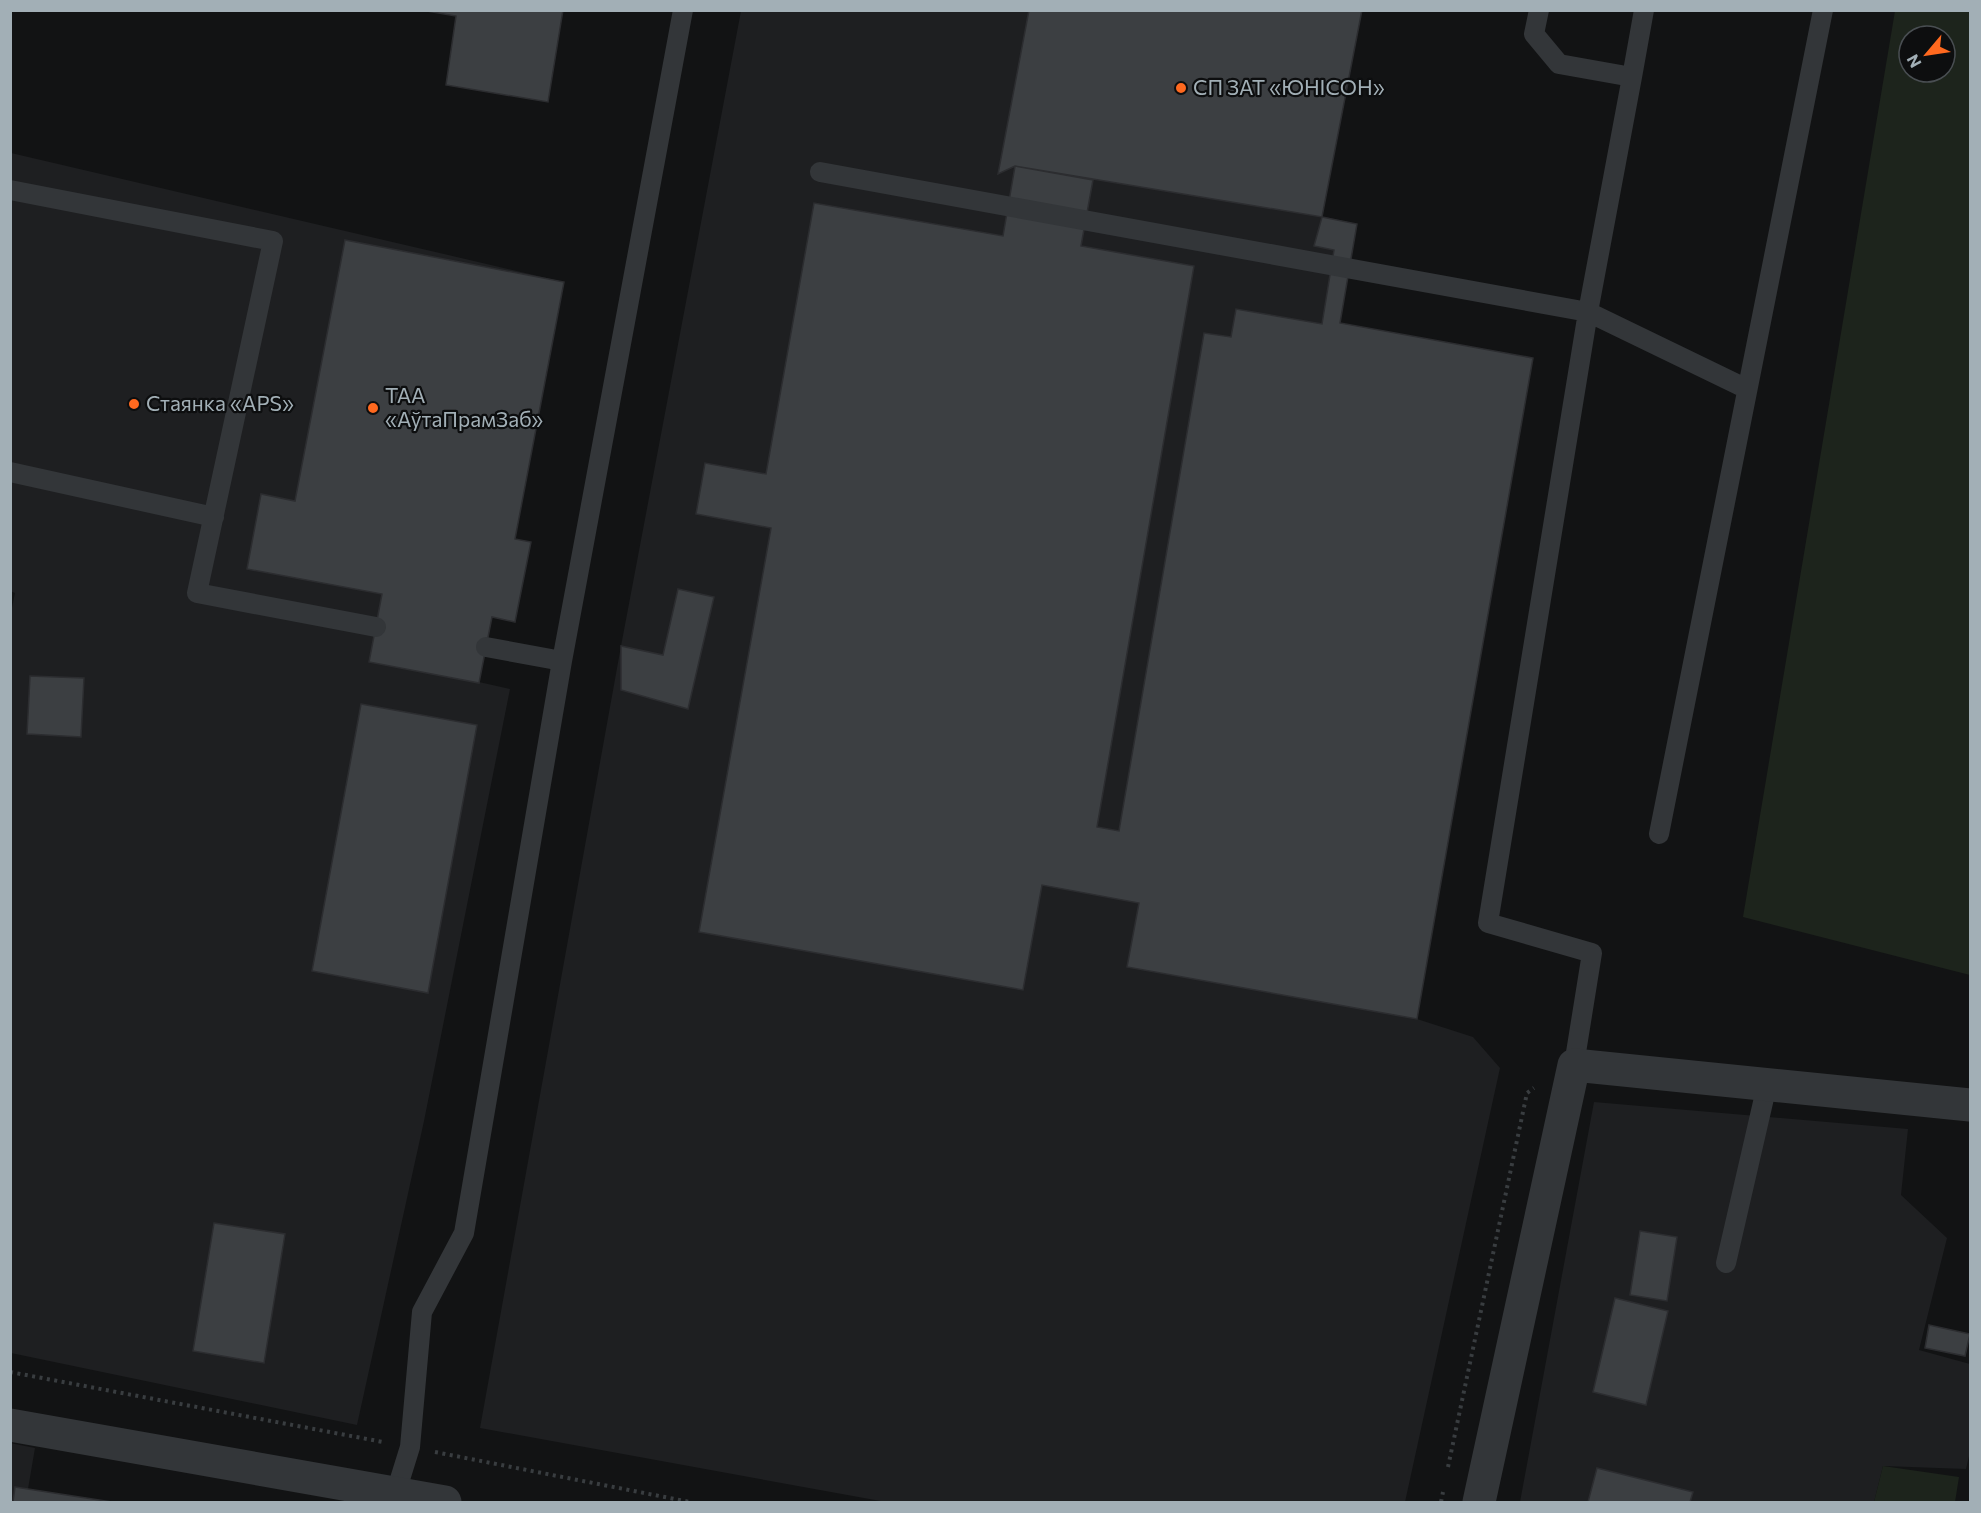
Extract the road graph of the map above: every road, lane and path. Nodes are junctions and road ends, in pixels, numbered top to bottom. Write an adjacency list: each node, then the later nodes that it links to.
1 (683, 10): 14 (lane)
2 (1539, 10): 5 (lane)
3 (1644, 10): 5 (lane)
4 (1823, 10): 9 (lane)
5 (1632, 77): 8 (lane)
6 (820, 172): 8 (lane)
7 (10, 190): 11 (lane)
8 (1588, 312): 9 (lane); 16 (lane)
9 (1748, 389): 15 (lane)
10 (10, 472): 11 (lane)
11 (214, 517): 12 (lane)
12 (376, 627)
13 (486, 646): 14 (lane)
14 (562, 660): 22 (lane)
15 (1659, 834)
16 (1574, 1065): 17 (street); 26 (street)
17 (1767, 1085): 18 (street); 19 (lane)
18 (1971, 1105)
19 (1726, 1263)
20 (10, 1372): 22 (path)
21 (10, 1425): 23 (street)
22 (410, 1447): 23 (lane); 25 (path)
23 (396, 1492): 24 (street)
24 (445, 1503)
25 (690, 1503)
26 (1479, 1503)

